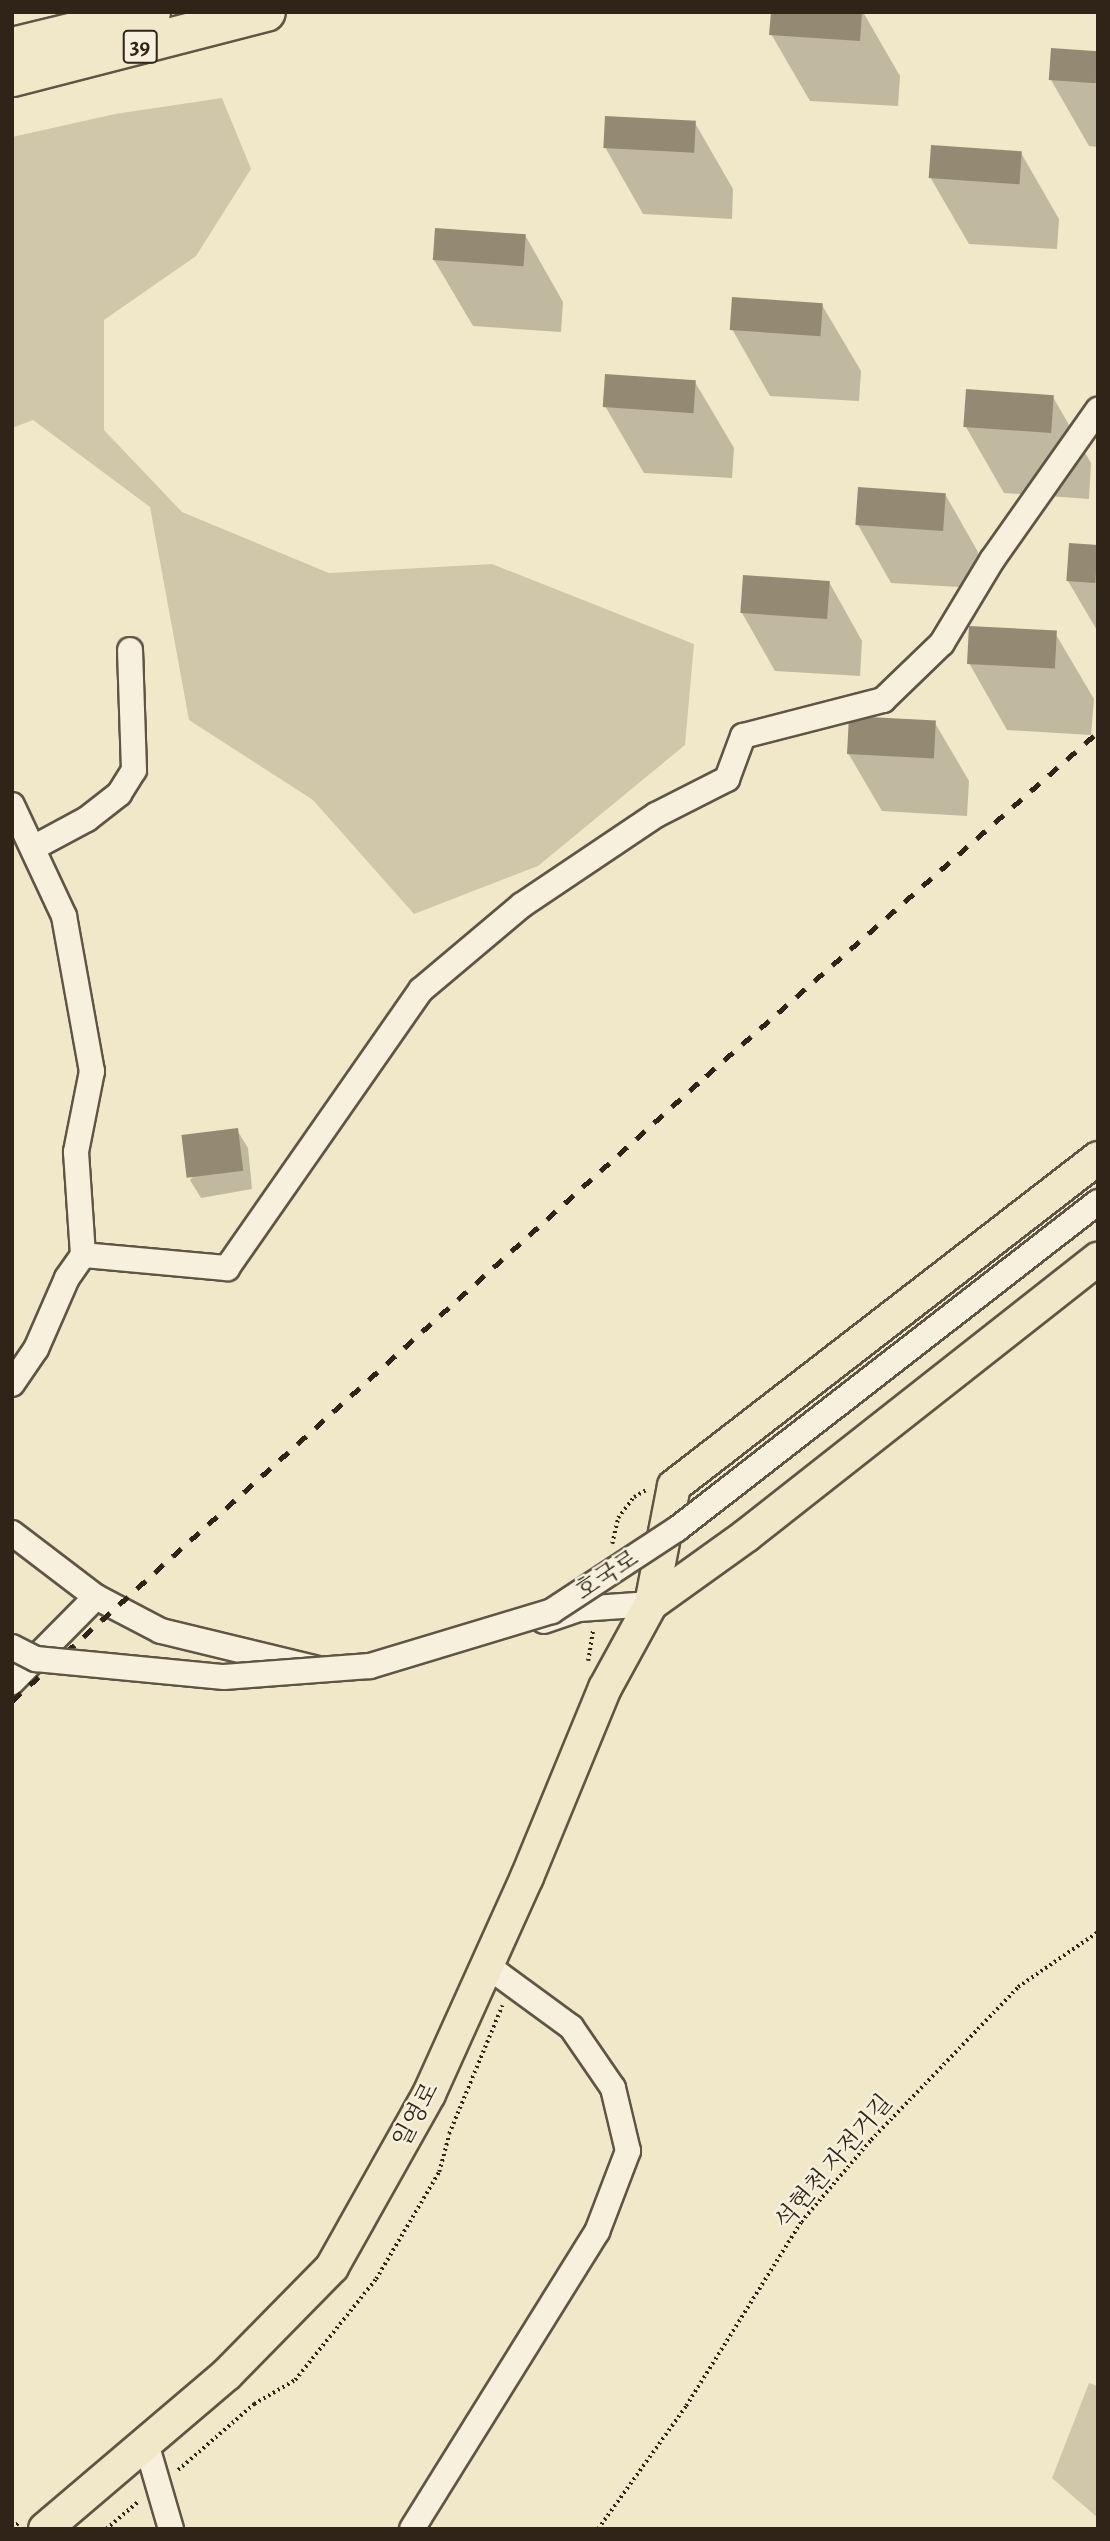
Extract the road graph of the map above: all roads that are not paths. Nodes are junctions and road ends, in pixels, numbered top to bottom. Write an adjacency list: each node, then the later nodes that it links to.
1 (151, 12): 3 (highway, 39)
2 (266, 12): 4 (highway, 39)
3 (12, 46)
4 (12, 77)
5 (1098, 410): 11 (street)
6 (130, 650): 8 (street)
7 (12, 805): 8 (street)
8 (33, 848): 11 (street)
9 (1098, 1158): 16 (main road)
10 (1098, 1202): 17 (street, 호국로, bridge)
11 (83, 1255): 13 (street)
12 (1098, 1259): 16 (main road)
13 (12, 1384)
14 (17, 1543): 15 (street)
15 (96, 1597): 16 (street); 18 (street)
16 (650, 1604): 19 (main road, 일영로)
17 (12, 1647)
18 (12, 1682)
19 (485, 1964): 20 (main road, 일영로); 23 (street)
20 (146, 2443): 21 (main road, 일영로); 22 (street)
21 (44, 2529)
22 (170, 2529)
23 (412, 2529)

